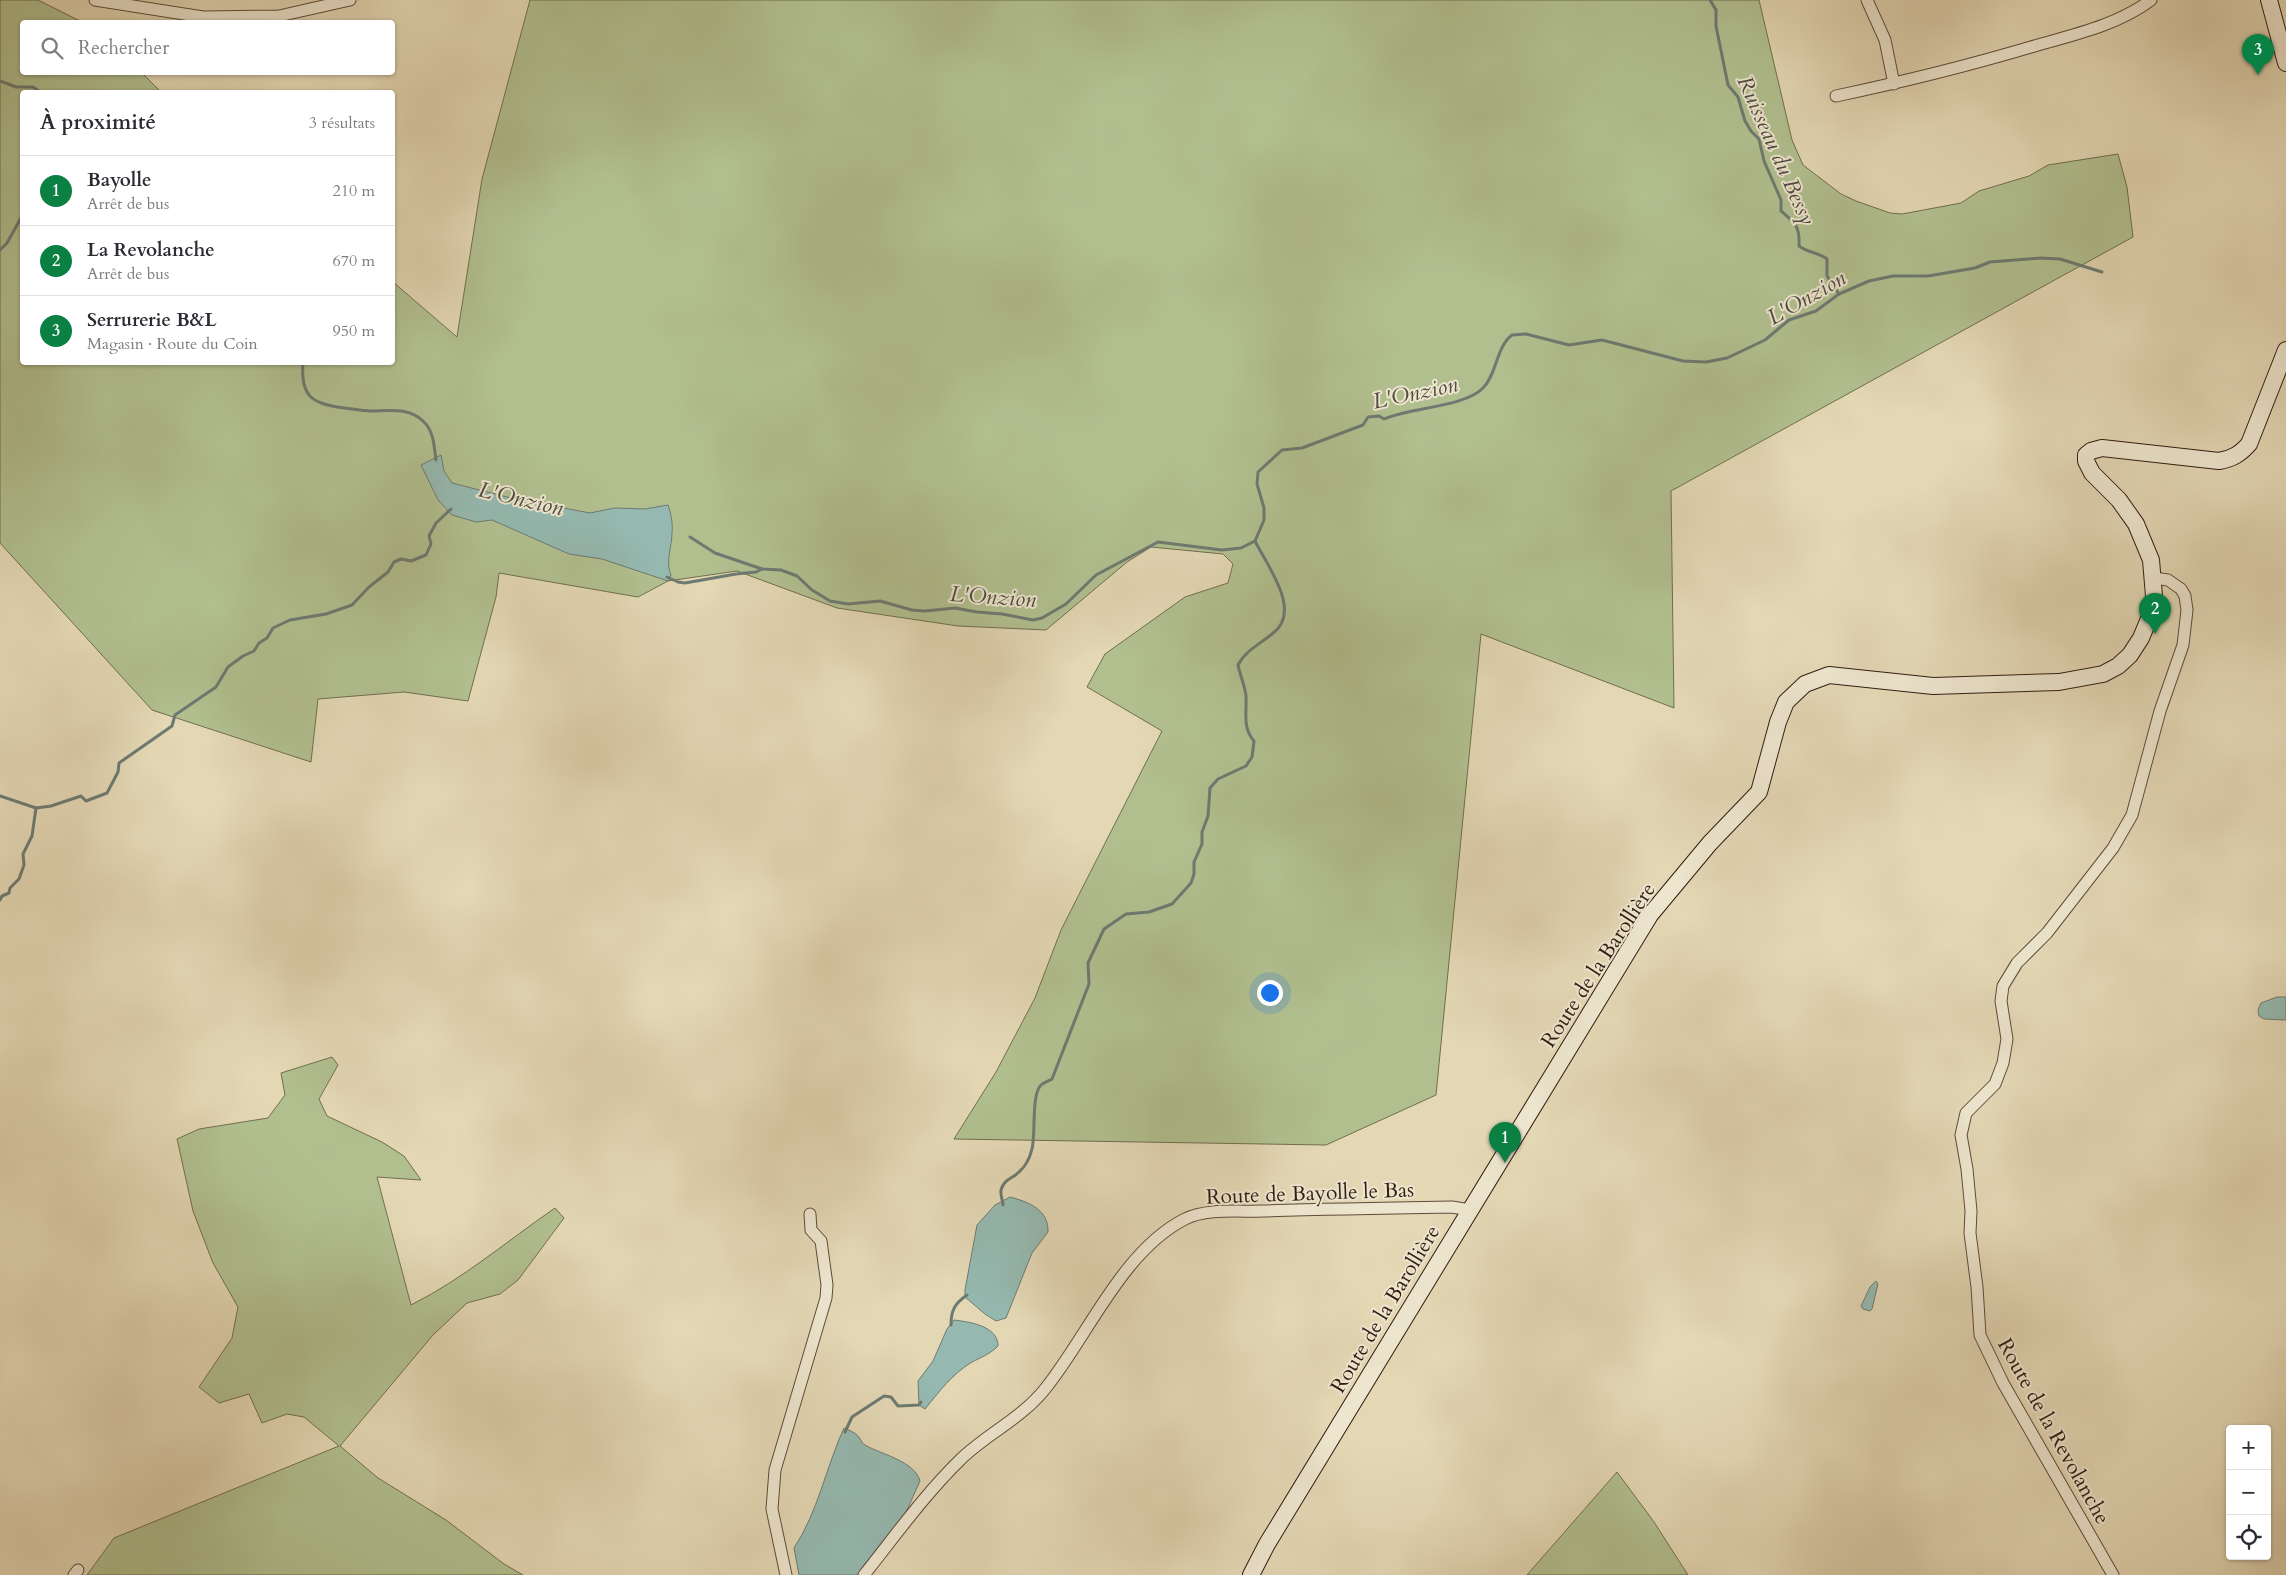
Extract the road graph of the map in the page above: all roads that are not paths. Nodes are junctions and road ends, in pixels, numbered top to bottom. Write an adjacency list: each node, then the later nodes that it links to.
1 (95, 0): 2 (street)
2 (350, 0)
3 (1867, 0): 7 (street)
4 (2151, 0): 7 (street)
5 (2269, 0): 6 (main road)
6 (2286, 63)
7 (1894, 84): 8 (street)
8 (1836, 96)
9 (2286, 350): 10 (main road, Route de la Barollière)
10 (2154, 578): 11 (main road, Route de la Barollière); 16 (street, Route de la Revolanche)
11 (1470, 1210): 14 (street, Route de Bayolle le Bas); 15 (main road, Route de la Barollière)
12 (810, 1214): 13 (street)
13 (786, 1575)
14 (864, 1575)
15 (1251, 1575)
16 (2113, 1575)

